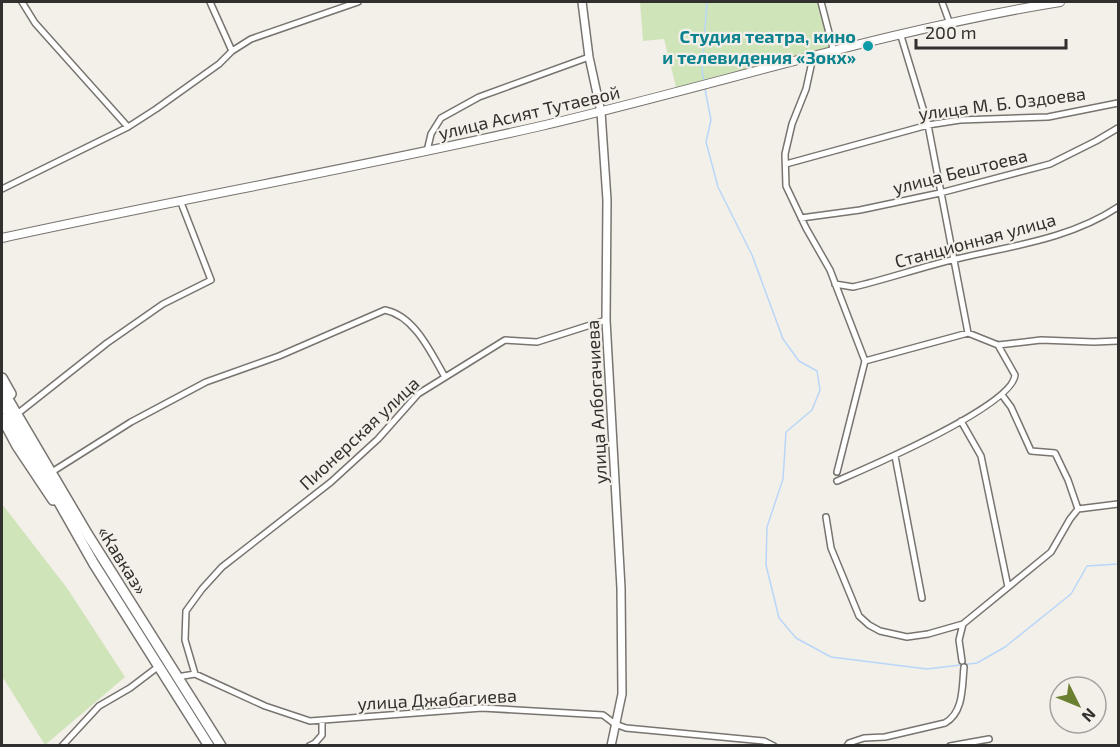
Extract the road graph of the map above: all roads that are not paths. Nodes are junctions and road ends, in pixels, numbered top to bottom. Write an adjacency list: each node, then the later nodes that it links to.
1 (22, 2): 18 (street)
2 (210, 2): 11 (street)
3 (358, 2): 11 (street)
4 (582, 2): 13 (street, улица Албогачиева)
5 (820, 2): 12 (street)
6 (942, 2): 9 (street)
7 (1060, 2): 8 (main road, улица Асият Тутаевой)
8 (1034, 4): 9 (main road, улица Асият Тутаевой)
9 (950, 24): 10 (main road, улица Асият Тутаевой)
10 (901, 36): 12 (main road, улица Асият Тутаевой); 17 (street)
11 (232, 51): 18 (street)
12 (834, 52): 14 (main road, улица Асият Тутаевой)
13 (589, 57): 16 (street, улица Албогачиева); 20 (street)
14 (813, 57): 16 (main road, улица Асият Тутаевой); 21 (street)
15 (1119, 103): 17 (street, улица М. Б. Оздоева)
16 (601, 112): 20 (main road, улица Асият Тутаевой); 30 (street, улица Албогачиева)
17 (928, 125): 21 (street, улица М. Б. Оздоева); 23 (street)
18 (128, 127): 22 (street)
19 (1119, 128): 23 (street, улица Бештоева)
20 (427, 151): 24 (main road, улица Асият Тутаевой)
21 (786, 164): 26 (street)
22 (2, 189)
23 (940, 193): 26 (street, улица Бештоева); 28 (street)
24 (180, 200): 27 (main road, улица Асият Тутаевой); 40 (street)
25 (1119, 207): 28 (street, Станционная улица)
26 (801, 218): 29 (street)
27 (2, 238)
28 (955, 259): 29 (street, Станционная улица); 31 (street)
29 (835, 284): 34 (street)
30 (606, 320): 35 (street, Пионерская улица); 60 (street, улица Албогачиева)
31 (968, 333): 33 (street); 34 (street)
32 (1119, 341): 33 (street)
33 (998, 345): 38 (street)
34 (865, 361): 46 (street)
35 (446, 377): 45 (street); 57 (street, Пионерская улица)
36 (2, 378): 40 (highway)
37 (2, 389): 43 (highway, «Кавказ»)
38 (1002, 395): 42 (street); 49 (street)
39 (2, 402): 43 (highway, «Кавказ»)
40 (21, 411): 45 (highway)
41 (2, 418): 51 (highway)
42 (961, 422): 44 (street); 53 (street)
43 (37, 455): 51 (highway, «Кавказ»); 52 (highway, «Кавказ»)
44 (895, 456): 47 (street); 54 (street)
45 (55, 470): 52 (highway)
46 (837, 472)
47 (837, 481)
48 (1119, 504): 49 (street)
49 (1078, 509): 53 (street)
50 (826, 517): 55 (street)
51 (75, 531): 56 (highway, «Кавказ»)
52 (88, 535): 58 (highway, «Кавказ»)
53 (1008, 587): 55 (street)
54 (922, 598)
55 (963, 624): 68 (street)
56 (159, 666): 62 (street); 63 (highway, «Кавказ»)
57 (195, 674): 58 (street); 59 (street, улица Джабагиева)
58 (177, 677): 64 (highway, «Кавказ»)
59 (322, 720): 60 (street, улица Джабагиева); 65 (street)
60 (615, 724): 66 (street, улица Албогачиева); 67 (street, улица Джабагиева)
61 (989, 739): 69 (street)
62 (62, 746)
63 (209, 746)
64 (221, 746)
65 (309, 746)
66 (611, 746)
67 (774, 746)
68 (848, 746)
69 (950, 746)

